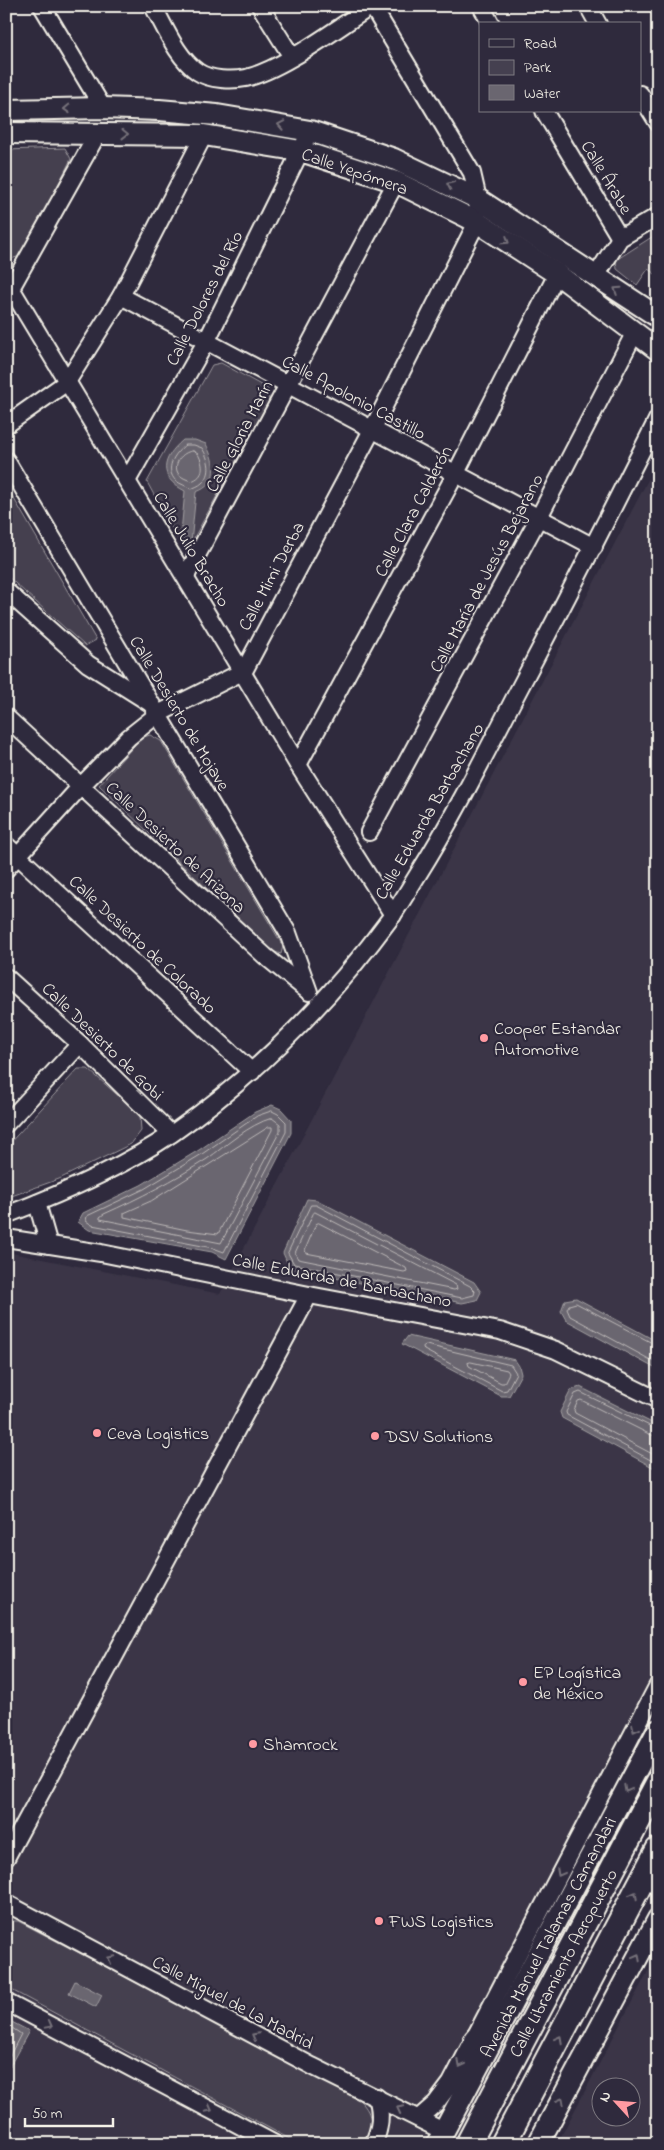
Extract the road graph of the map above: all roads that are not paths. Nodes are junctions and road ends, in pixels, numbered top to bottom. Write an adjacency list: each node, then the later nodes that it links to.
1 (42, 6): 11 (street)
2 (153, 6): 9 (street)
3 (260, 6): 9 (street)
4 (372, 6): 9 (street); 21 (street)
5 (481, 6): 7 (street)
6 (588, 6): 8 (street)
7 (490, 22)
8 (597, 22)
9 (292, 57)
10 (642, 97): 14 (street)
11 (103, 108): 12 (main road, Calle Yepómera, one-way to 12); 15 (main road, Calle Yepómera, one-way to 11)
12 (6, 110)
13 (545, 112): 24 (street, Calle Árabe)
14 (658, 123)
15 (310, 131): 19 (street, Calle Dolores del Río); 21 (main road, Calle Yepómera, one-way to 15)
16 (6, 133): 17 (main road, Calle Yepómera)
17 (98, 133): 18 (main road, Calle Yepómera, one-way to 18); 27 (street)
18 (204, 135): 19 (main road, Calle Yepómera); 28 (street)
19 (301, 152): 20 (main road, Calle Yepómera); 31 (street, Calle Dolores del Río)
20 (396, 182): 23 (main road, Calle Yepómera); 34 (street, Calle Gloria Marín)
21 (478, 199): 23 (street); 26 (main road, Calle Yepómera)
22 (658, 216): 24 (street)
23 (477, 222): 25 (main road, Calle Yepómera, one-way to 25); 37 (street, Calle Mimi Derba)
24 (620, 238): 26 (street)
25 (557, 274): 30 (main road, Calle Yepómera); 39 (street, Calle Clara Calderón)
26 (596, 276): 29 (main road, Calle Yepómera, one-way to 26)
27 (9, 284): 33 (street, Calle Julio Bracho)
28 (121, 296): 31 (street, Calle Apolonio Castillo); 33 (street)
29 (658, 317)
30 (635, 332): 32 (main road, Calle Yepómera); 41 (street, Calle María de Jesús Bejarano)
31 (207, 340): 34 (street, Calle Apolonio Castillo); 40 (street, Calle Dolores del Río)
32 (658, 350)
33 (67, 382): 36 (street); 40 (street, Calle Julio Bracho)
34 (289, 386): 37 (street, Calle Apolonio Castillo); 43 (street, Calle Gloria Marín)
35 (658, 418): 42 (street, Calle Eduarda Barbachano)
36 (6, 425)
37 (372, 430): 39 (street, Calle Apolonio Castillo); 45 (street, Calle Mimi Derba)
38 (6, 460): 46 (street, Calle Desierto de Mojave)
39 (456, 473): 41 (street, Calle Apolonio Castillo); 48 (street, Calle Clara Calderón)
40 (128, 481): 43 (street, Calle Julio Bracho)
41 (539, 517): 42 (street, Calle Apolonio Castillo); 50 (street, Calle María de Jesús Bejarano)
42 (594, 547): 53 (street, Calle Eduarda Barbachano)
43 (186, 576): 45 (street, Calle Julio Bracho)
44 (6, 591): 46 (street)
45 (244, 671): 46 (street); 48 (street, Calle Julio Bracho)
46 (155, 710): 49 (street); 55 (street, Calle Desierto de Mojave)
47 (6, 717): 49 (street, Calle Desierto de Arizona)
48 (298, 765): 53 (street, Calle Julio Bracho)
49 (81, 786): 51 (street); 55 (street, Calle Desierto de Arizona)
50 (370, 832)
51 (12, 851): 52 (street); 58 (street, Calle Desierto de Colorado)
52 (6, 869)
53 (393, 915): 56 (street, Calle Eduarda Barbachano)
54 (6, 977): 57 (street, Calle Desierto de Gobi)
55 (309, 992): 56 (street, Calle Desierto de Arizona)
56 (322, 1002): 58 (street, Calle Eduarda Barbachano)
57 (80, 1044): 59 (street); 60 (street, Calle Desierto de Gobi)
58 (252, 1072): 60 (street, Calle Eduarda Barbachano)
59 (6, 1124)
60 (171, 1134): 61 (street, Calle Eduarda Barbachano)
61 (37, 1203): 62 (street, Calle Eduarda Barbachano); 64 (street)
62 (6, 1214)
63 (6, 1238): 64 (street, Calle Eduarda de Barbachano)
64 (49, 1245): 65 (street, Calle Eduarda de Barbachano)
65 (309, 1295): 66 (street, Calle Eduarda de Barbachano); 71 (street)
66 (658, 1400)
67 (658, 1685): 76 (street, one-way to 76)
68 (658, 1730): 74 (main road, Avenida Manuel Talamas Camandari, one-way to 74)
69 (658, 1783): 79 (highway, Calle Libramiento Aeropuerto)
70 (658, 1850): 77 (highway, Calle Libramiento Aeropuerto, one-way to 70)
71 (6, 1858)
72 (6, 1903): 78 (street, Calle Miguel de La Madrid, one-way to 72)
73 (658, 1919): 87 (main road, one-way to 73)
74 (530, 1971): 76 (main road); 81 (main road, Avenida Manuel Talamas Camandari)
75 (6, 2002): 82 (street, one-way to 82)
76 (474, 2040): 80 (street, one-way to 80)
77 (544, 2068): 85 (highway, Calle Libramiento Aeropuerto); 86 (highway)
78 (377, 2097): 80 (street, Calle Miguel de La Madrid, one-way to 78); 83 (street)
79 (490, 2102): 81 (highway); 84 (highway, Calle Libramiento Aeropuerto)
80 (419, 2118): 81 (street, Calle Miguel de La Madrid)
81 (446, 2139)
82 (275, 2144)
83 (373, 2144)
84 (468, 2144)
85 (503, 2144)
86 (517, 2144)
87 (538, 2144)

